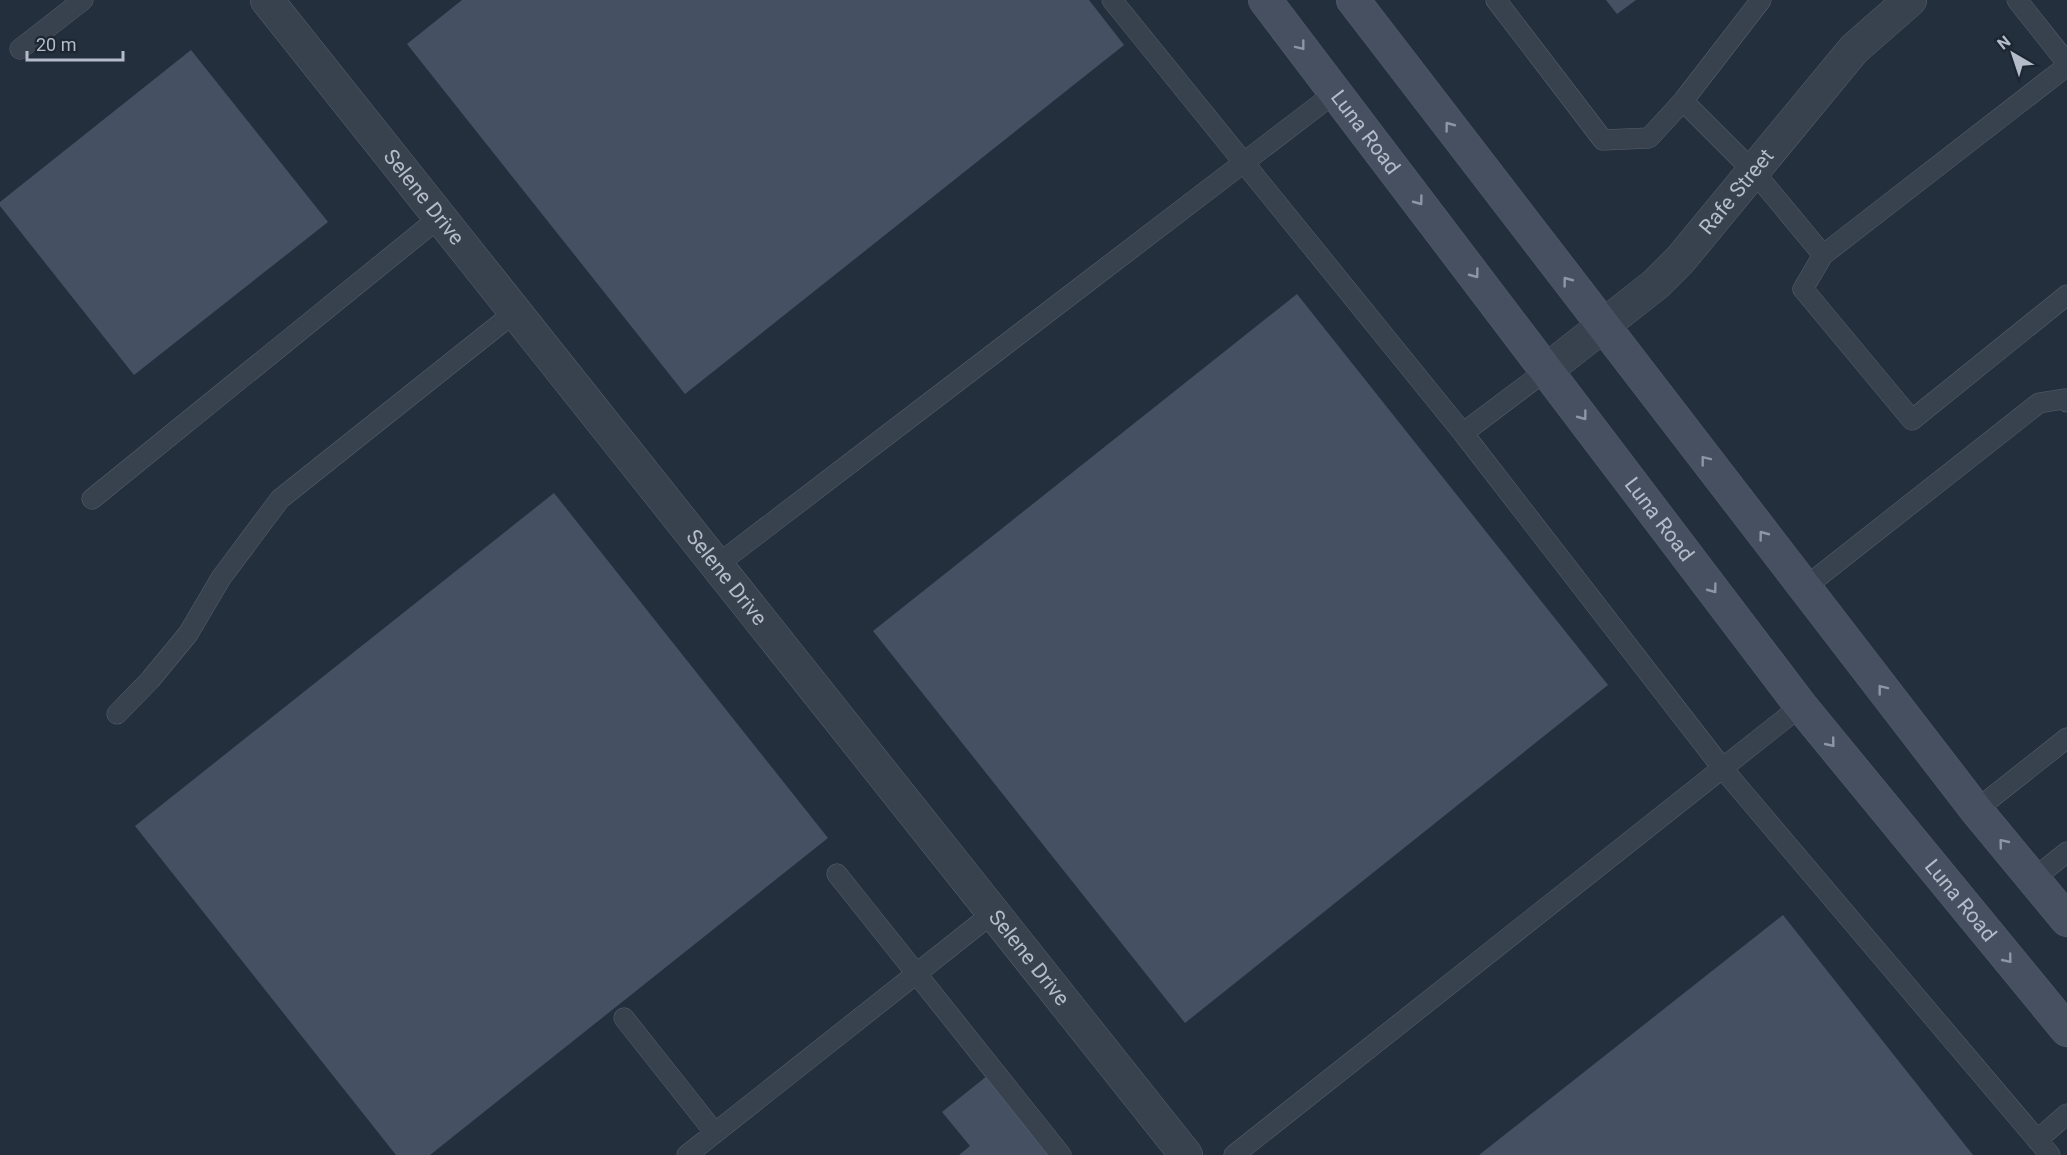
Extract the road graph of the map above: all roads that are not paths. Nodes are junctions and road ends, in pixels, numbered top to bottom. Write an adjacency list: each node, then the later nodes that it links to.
1 (83, 0): 10 (lane)
2 (267, 0): 16 (street, Selene Drive)
3 (1112, 0): 14 (lane)
4 (1265, 0): 12 (main road, Luna Road, one-way to 12)
5 (1353, 0): 20 (main road, one-way to 5)
6 (1496, 0): 13 (lane)
7 (1761, 0): 13 (lane)
8 (1910, 0): 15 (street, Rafe Street)
9 (2017, 0): 11 (lane)
10 (20, 49)
11 (2067, 64): 17 (lane)
12 (1336, 92): 14 (lane); 21 (main road, Luna Road, one-way to 21)
13 (1683, 100): 15 (lane)
14 (1243, 164): 23 (lane); 25 (lane)
15 (1755, 173): 17 (lane); 20 (street, Rafe Street)
16 (440, 217): 19 (street, Selene Drive); 24 (lane)
17 (1823, 255): 18 (lane)
18 (2067, 296)
19 (515, 312): 25 (street, Selene Drive); 28 (lane)
20 (1603, 327): 21 (street, Rafe Street); 26 (main road, one-way to 20)
21 (1548, 369): 23 (lane); 27 (main road, Luna Road, one-way to 27)
22 (2067, 402): 26 (lane)
23 (1463, 433): 30 (lane)
24 (92, 499)
25 (717, 565): 35 (street, Selene Drive)
26 (1804, 588): 31 (main road, one-way to 26)
27 (1801, 706): 30 (lane); 39 (main road, Luna Road, one-way to 39)
28 (117, 714)
29 (2067, 738): 31 (lane)
30 (1723, 768): 42 (lane); 46 (lane)
31 (1976, 810): 34 (main road, one-way to 31)
32 (2067, 852): 34 (lane)
33 (837, 874): 37 (lane)
34 (2032, 880): 36 (main road)
35 (993, 913): 37 (lane); 45 (street, Selene Drive)
36 (2067, 920)
37 (916, 973): 41 (lane); 44 (lane)
38 (624, 1018): 41 (lane)
39 (2067, 1030)
40 (2067, 1114): 42 (lane)
41 (715, 1133): 43 (lane)
42 (2037, 1140): 47 (lane)
43 (687, 1155)
44 (1061, 1155)
45 (1186, 1155)
46 (1234, 1155)
47 (2050, 1155)

